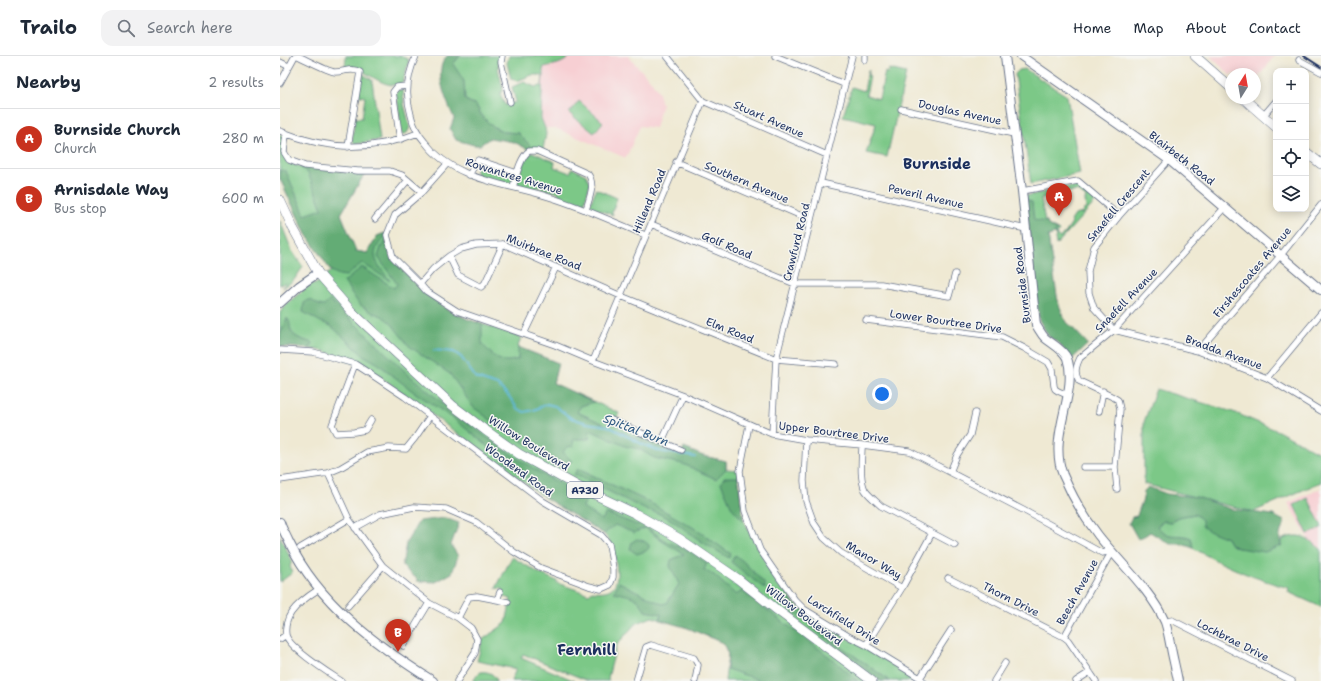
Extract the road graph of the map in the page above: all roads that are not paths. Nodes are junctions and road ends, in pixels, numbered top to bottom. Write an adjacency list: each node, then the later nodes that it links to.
1 (296, 56): 13 (street); 31 (street)
2 (416, 56): 19 (street, Rowantree Avenue)
3 (502, 56): 21 (street)
4 (667, 56): 20 (street)
5 (775, 56): 18 (street)
6 (852, 56): 18 (street, Crawfurd Road)
7 (1005, 56): 29 (street, Burnside Road)
8 (1021, 56): 34 (street, Blairbeth Road)
9 (1195, 56): 17 (main road)
10 (1299, 60): 12 (street)
11 (280, 62): 13 (street)
12 (1308, 65): 14 (street); 15 (street)
13 (288, 66): 16 (street)
14 (1306, 68)
15 (1321, 72)
16 (280, 83)
17 (1225, 83)
18 (844, 84): 33 (street, Crawfurd Road)
19 (407, 86): 28 (street, Rowantree Avenue); 30 (street)
20 (703, 101): 33 (street, Stuart Avenue); 35 (street, Hillend Road)
21 (510, 102)
22 (1250, 104): 25 (main road)
23 (1273, 104): 25 (street)
24 (902, 109): 29 (street, Douglas Avenue)
25 (1263, 116): 26 (main road)
26 (1273, 124)
27 (283, 133): 31 (street); 40 (street)
28 (418, 133): 30 (street); 36 (street, Rowantree Avenue)
29 (1014, 134): 43 (street, Burnside Road)
30 (400, 140): 31 (street)
31 (348, 147)
32 (1309, 154): 37 (main road)
33 (827, 155): 41 (street, Crawfurd Road)
34 (1169, 160): 47 (street, Blairbeth Road); 49 (street, Snaefell Crescent)
35 (676, 162): 51 (street, Southern Avenue); 52 (street, Hillend Road)
36 (447, 164): 39 (street, Rowantree Avenue); 44 (street, Upper Bourtree Drive)
37 (1321, 164)
38 (517, 174): 39 (street); 42 (street); 48 (street)
39 (470, 175): 42 (street, Rowantree Avenue)
40 (408, 180): 44 (street); 50 (street)
41 (821, 183): 51 (street, Crawfurd Road); 53 (street, Peveril Avenue)
42 (514, 188): 48 (street, Rowantree Avenue)
43 (1022, 191): 49 (street); 53 (street, Burnside Road)
44 (422, 192): 61 (street, Upper Bourtree Drive)
45 (280, 200): 59 (main road, A730)
46 (1321, 205): 56 (street, Firshescoates Avenue)
47 (1226, 207): 56 (street, Blairbeth Road); 68 (street, Snaefell Avenue)
48 (586, 210): 54 (street, Rowantree Avenue)
49 (1119, 216): 68 (street, Snaefell Crescent)
50 (375, 219)
51 (811, 220): 62 (street, Crawfurd Road)
52 (651, 224): 54 (street, Hillend Road); 62 (street, Golf Road)
53 (1026, 229): 79 (street, Burnside Road)
54 (645, 235): 64 (street, Hillend Road)
55 (503, 244): 57 (street, Muirbrae Road); 57 (street); 58 (street, Muirbrae Road)
56 (1281, 255): 63 (street, Blairbeth Road); 71 (street, Firshescoates Avenue)
57 (449, 256): 61 (street, Muirbrae Road)
58 (556, 267): 64 (street, Muirbrae Road); 69 (street)
59 (318, 273): 65 (street); 130 (main road, Willow Boulevard / A730)
60 (955, 274): 62 (street)
61 (420, 284): 69 (street, Upper Bourtree Drive)
62 (795, 284): 72 (street, Crawfurd Road)
63 (1321, 290)
64 (621, 296): 72 (street, Elm Road); 73 (street, Hillend Road)
65 (280, 303)
66 (1321, 313): 76 (street)
67 (866, 320): 79 (street, Lower Bourtree Drive)
68 (1114, 330): 71 (street, Bradda Avenue); 77 (street, Snaefell Avenue)
69 (524, 334): 73 (street, Upper Bourtree Drive)
70 (280, 350): 74 (street, Woodend Road)
71 (1198, 351): 76 (street, Bradda Avenue)
72 (776, 359): 75 (street, Elm Road); 87 (street, Crawfurd Road)
73 (593, 362): 78 (street, Upper Bourtree Drive)
74 (355, 364): 83 (street, Woodend Road); 85 (street)
75 (836, 364)
76 (1266, 378): 80 (street, Bradda Avenue)
77 (1103, 391): 81 (street); 93 (street, Snaefell Avenue)
78 (683, 395): 86 (street, Upper Bourtree Drive); 89 (street)
79 (1067, 395): 104 (street, Burnside Road)
80 (1321, 411)
81 (1099, 412)
82 (975, 413): 94 (street)
83 (430, 416): 95 (street); 100 (street, Woodend Road)
84 (609, 419): 89 (street)
85 (371, 420)
86 (748, 424): 87 (street, Upper Bourtree Drive); 120 (street, Larchfield Drive)
87 (772, 434): 88 (street, Upper Bourtree Drive)
88 (806, 440): 90 (street, Upper Bourtree Drive); 108 (street, Manor Way)
89 (662, 442): 91 (street)
90 (862, 445): 94 (street, Upper Bourtree Drive); 101 (street)
91 (681, 450)
92 (1083, 467): 93 (street)
93 (1115, 467): 97 (street, Snaefell Avenue)
94 (950, 472): 104 (street, Upper Bourtree Drive)
95 (328, 473): 96 (street); 98 (street)
96 (280, 480)
97 (1117, 489)
98 (349, 519): 100 (street); 103 (street)
99 (280, 524): 107 (street)
100 (355, 528): 105 (street)
101 (932, 533): 102 (street); 108 (street)
102 (955, 545)
103 (300, 548)
104 (1112, 551): 115 (street, Burnside Road); 118 (street, Beech Avenue)
105 (383, 566): 112 (street); 113 (street)
106 (948, 578): 118 (street, Thorn Drive)
107 (319, 588): 117 (street); 126 (street)
108 (902, 588): 120 (street)
109 (500, 592): 110 (street)
110 (497, 600): 111 (street); 114 (street)
111 (508, 602)
112 (429, 603): 114 (street); 121 (street)
113 (348, 606)
114 (458, 618): 127 (street)
115 (1165, 622): 134 (street, Burnside Road); 135 (street, Lochbrae Drive)
116 (951, 630): 124 (street)
117 (286, 635): 119 (street); 125 (street)
118 (1064, 637): 123 (street, Beech Avenue)
119 (280, 639)
120 (866, 645): 124 (street, Larchfield Drive)
121 (403, 646)
122 (1005, 663): 131 (street)
123 (1090, 672): 132 (street); 133 (street, Beech Avenue)
124 (922, 680)
125 (341, 681)
126 (434, 681)
127 (457, 681)
128 (636, 681): 129 (street)
129 (695, 681)
130 (872, 681)
131 (994, 681)
132 (1076, 681)
133 (1096, 681)
134 (1178, 681)
135 (1292, 681)

